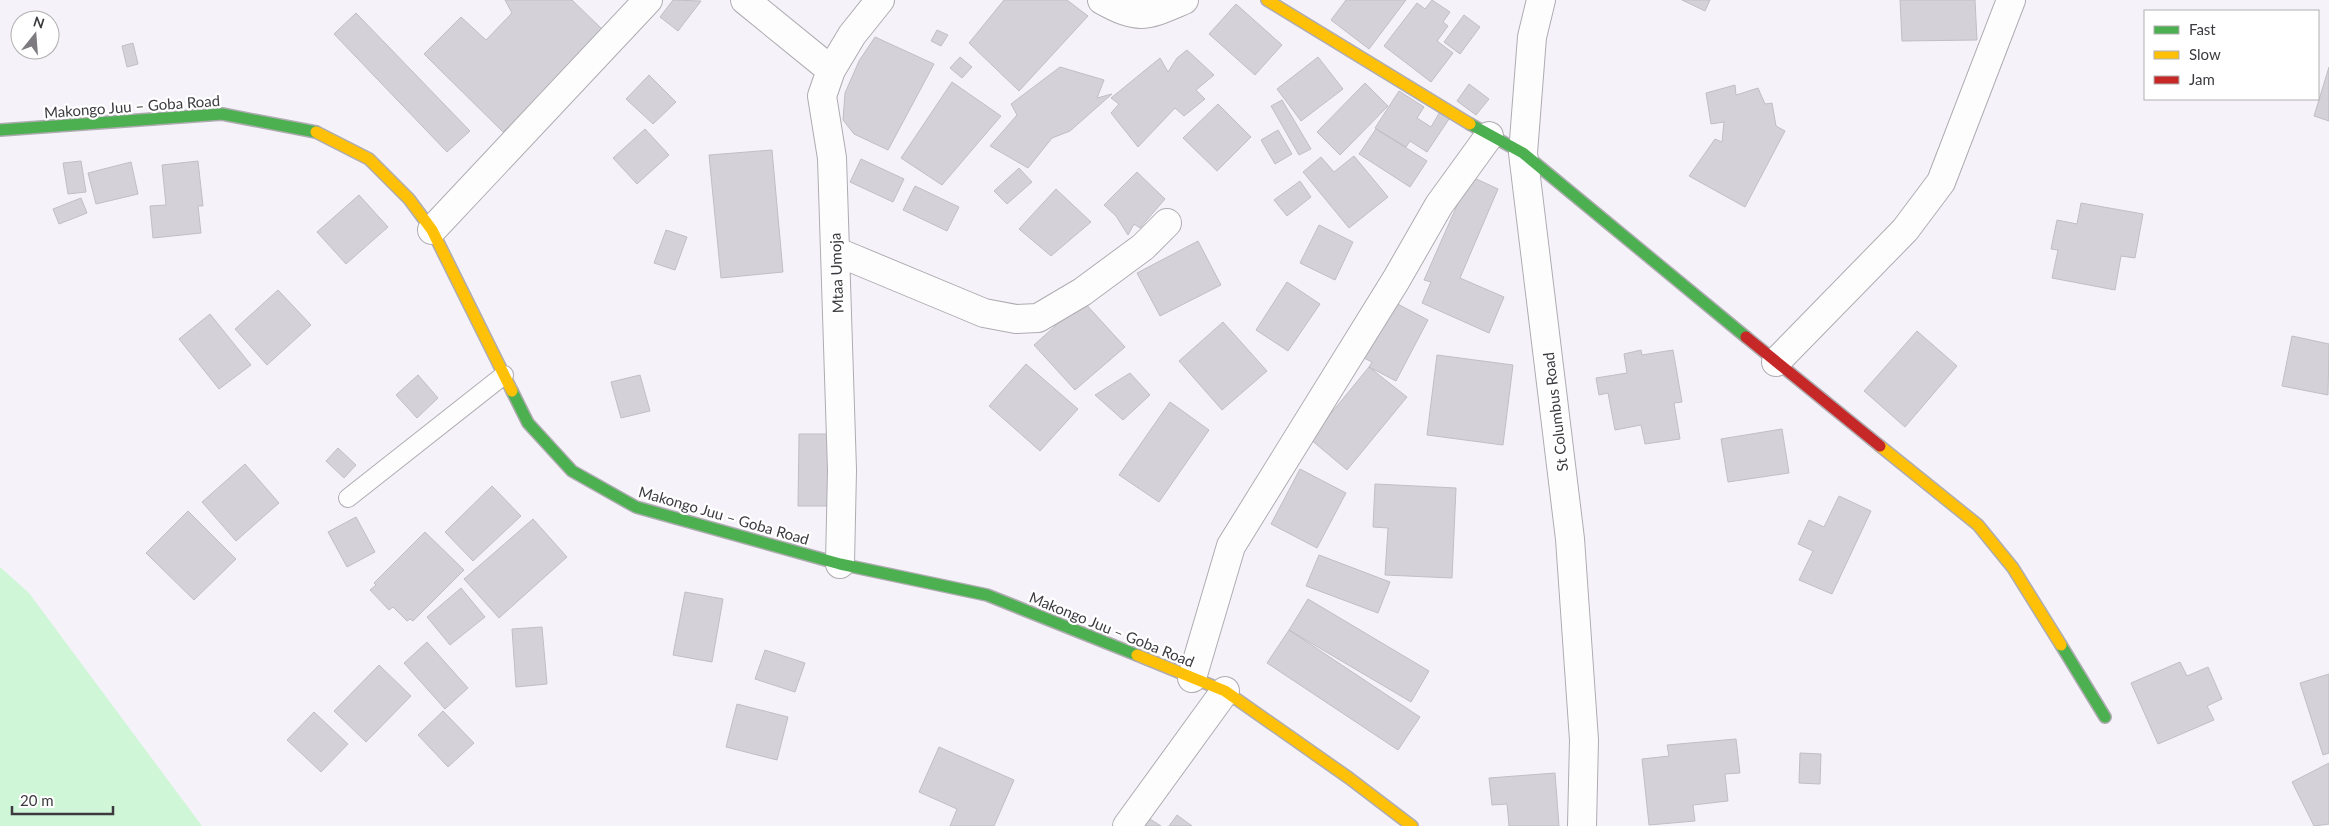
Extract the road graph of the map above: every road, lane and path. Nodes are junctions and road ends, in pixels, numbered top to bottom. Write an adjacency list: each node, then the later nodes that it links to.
1 (648, 0): 14 (street)
2 (745, 0): 9 (street)
3 (880, 0): 9 (street, Mtaa Umoja)
4 (1102, 0): 5 (street)
5 (1184, 0)
6 (1267, 0): 11 (street)
7 (1541, 0): 12 (street, St Columbus Road)
8 (2011, 0): 16 (street)
9 (831, 70): 15 (street, Mtaa Umoja)
10 (0, 130): 14 (street, Makongo Juu – Goba Road)
11 (1490, 136): 12 (street); 20 (street)
12 (1523, 152): 16 (street); 25 (street, St Columbus Road)
13 (1167, 222): 15 (street)
14 (432, 230): 17 (street, Makongo Juu – Goba Road)
15 (835, 251): 19 (street, Mtaa Umoja)
16 (1776, 362): 22 (street)
17 (504, 375): 18 (lane); 19 (street, Makongo Juu – Goba Road)
18 (348, 498)
19 (840, 564): 20 (street, Makongo Juu – Goba Road)
20 (1192, 678): 21 (street, Makongo Juu – Goba Road)
21 (1225, 691): 23 (street); 24 (street, Makongo Juu – Goba Road)
22 (2104, 717)
23 (1127, 826)
24 (1412, 826)
25 (1582, 826)

